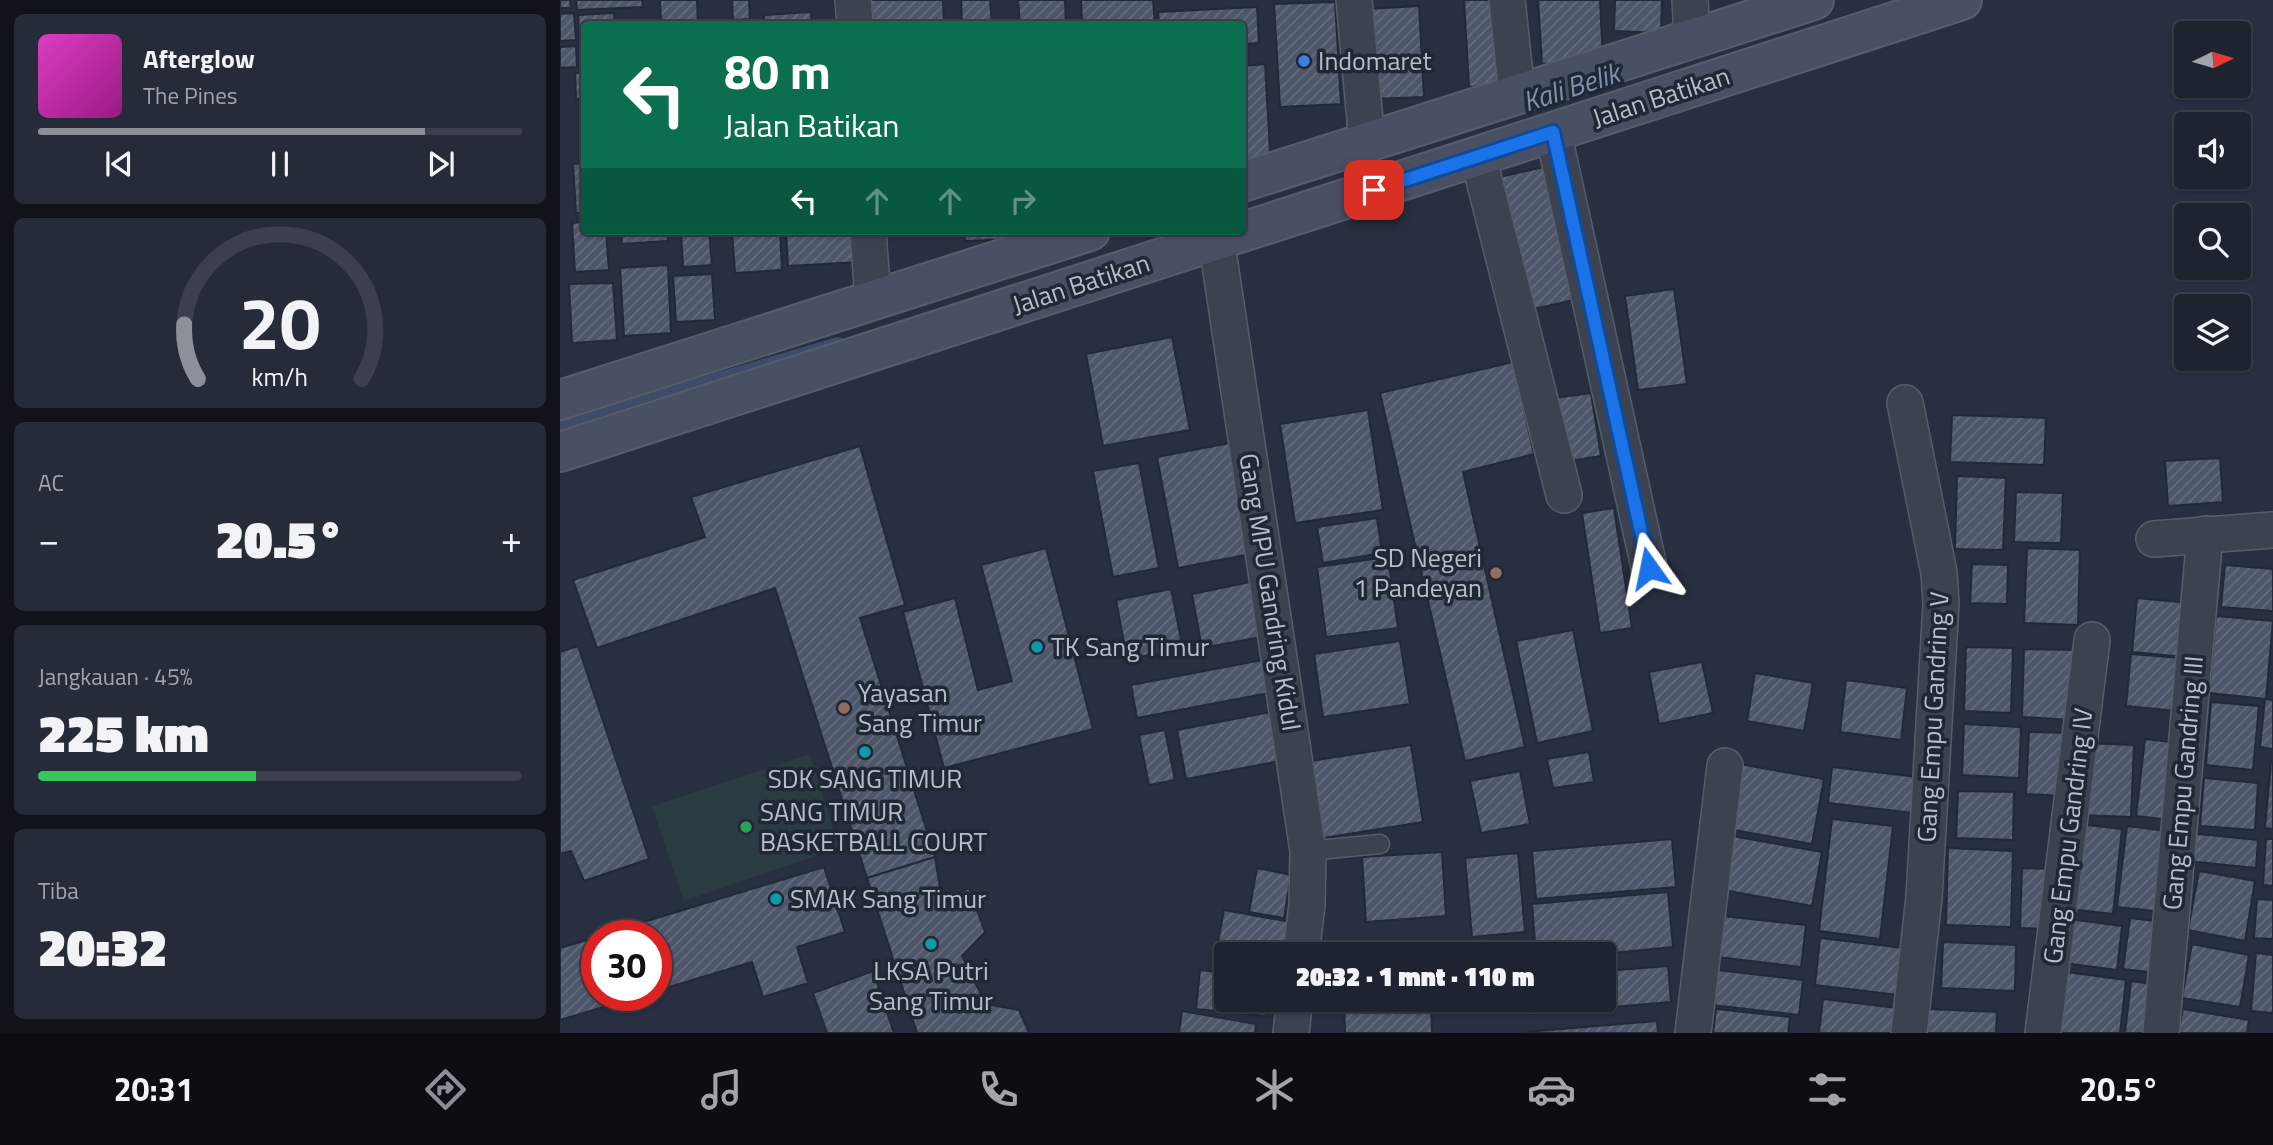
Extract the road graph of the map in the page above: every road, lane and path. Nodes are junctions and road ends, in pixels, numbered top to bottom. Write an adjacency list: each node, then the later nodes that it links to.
1 (853, 0): 7 (street)
2 (1354, 0): 11 (street)
3 (1507, 0): 9 (street)
4 (1690, 0): 8 (street)
5 (1814, 0): 8 (main road, Jalan Batikan)
6 (1962, 0): 10 (main road, Jalan Batikan)
7 (855, 21)
8 (1692, 39): 9 (main road, Jalan Batikan)
9 (1517, 94): 11 (main road, Jalan Batikan)
10 (1553, 132): 12 (main road, Jalan Batikan); 26 (street)
11 (1367, 142): 13 (main road, Jalan Batikan)
12 (1478, 156): 14 (main road, Jalan Batikan); 22 (street)
13 (1246, 181)
14 (1246, 227)
15 (868, 235): 18 (street)
16 (1077, 235): 18 (main road, Jalan Batikan)
17 (1216, 236): 21 (main road, Jalan Batikan); 30 (street, Gang MPU Gandring Kidul)
18 (873, 300): 19 (main road, Jalan Batikan)
19 (560, 400)
20 (1905, 403): 35 (street, Gang Empu Gandring V)
21 (560, 452)
22 (1564, 495)
23 (2273, 530): 24 (street)
24 (2205, 534): 25 (street); 37 (street, Gang Empu Gandring III)
25 (2154, 539)
26 (1649, 568)
27 (2092, 640): 36 (street, Gang Empu Gandring IV)
28 (1725, 766): 34 (street)
29 (1380, 844): 30 (lane)
30 (1308, 851): 31 (street, Gang MPU Gandring Kidul)
31 (1302, 942)
32 (1293, 1012): 33 (street)
33 (1291, 1033)
34 (1693, 1033)
35 (1909, 1033)
36 (2043, 1033)
37 (2161, 1033)

